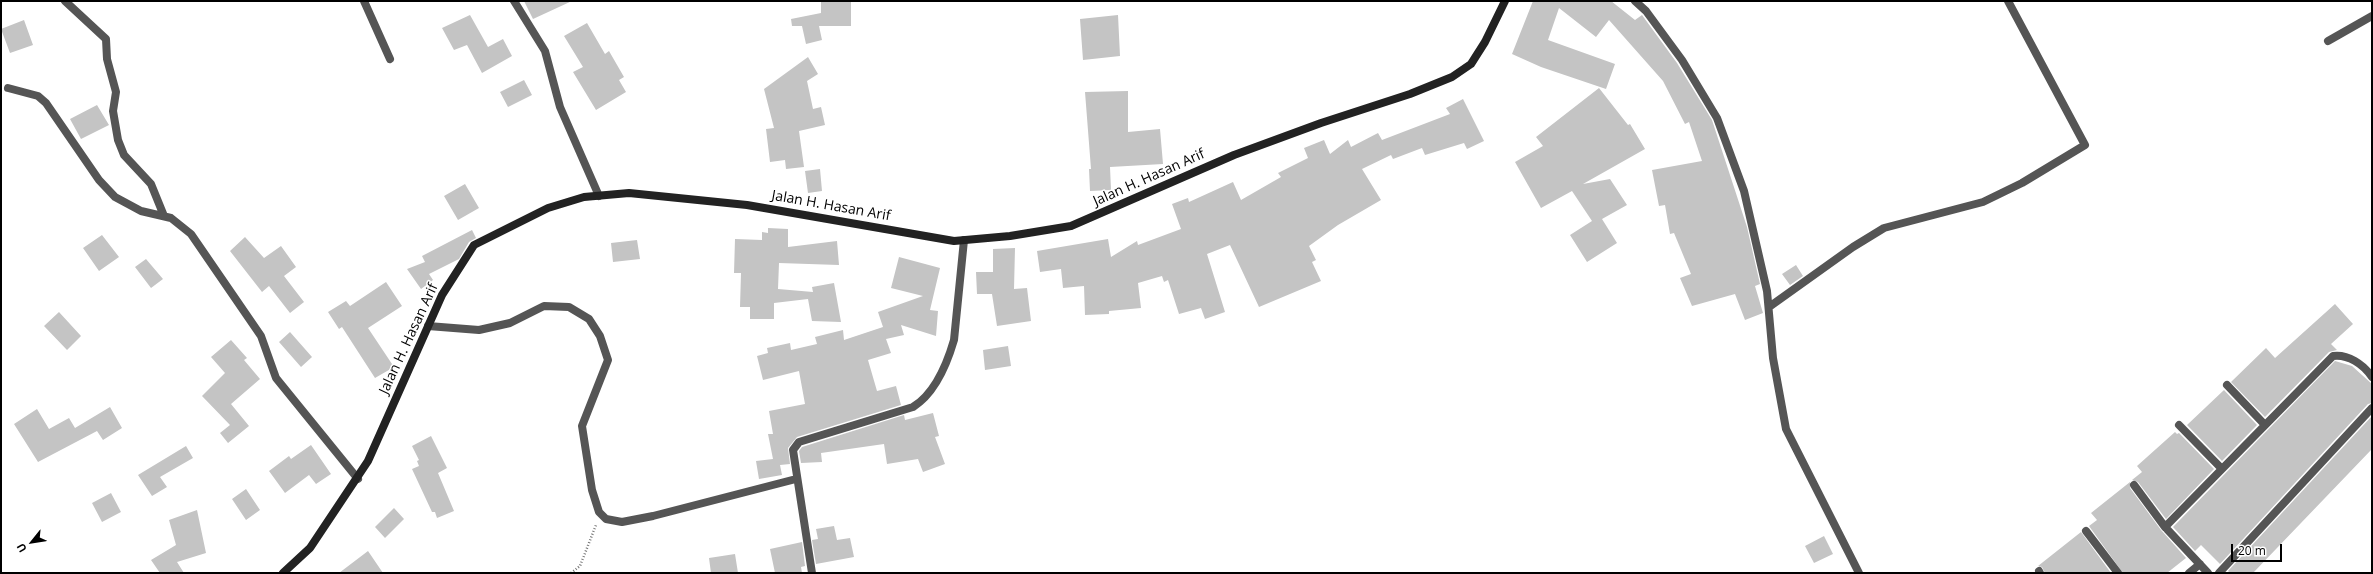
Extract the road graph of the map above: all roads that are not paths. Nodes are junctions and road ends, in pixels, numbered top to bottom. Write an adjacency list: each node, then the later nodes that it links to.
1 (65, 1): 12 (street)
2 (364, 1): 9 (street)
3 (514, 1): 11 (street)
4 (1505, 1): 13 (main road, Jalan H. Hasan Arif)
5 (1635, 1): 14 (street)
6 (2008, 1): 14 (street)
7 (2372, 16): 8 (street)
8 (2328, 41)
9 (390, 59)
10 (8, 88): 12 (street)
11 (600, 196): 13 (main road, Jalan H. Hasan Arif); 15 (main road, Jalan H. Hasan Arif)
12 (164, 216): 22 (street)
13 (964, 240): 23 (street)
14 (1769, 307): 30 (street)
15 (428, 326): 22 (main road, Jalan H. Hasan Arif); 23 (street)
16 (2372, 377): 20 (street)
17 (2227, 385): 20 (street)
18 (2372, 408): 34 (street)
19 (2179, 425): 21 (street)
20 (2265, 425): 21 (street)
21 (2222, 469): 25 (street)
22 (358, 479): 28 (main road, Jalan H. Hasan Arif)
23 (796, 479): 29 (street)
24 (2134, 485): 25 (street)
25 (2165, 527): 27 (street)
26 (2086, 531): 31 (street)
27 (2200, 564): 32 (street); 33 (street)
28 (283, 573)
29 (812, 573)
30 (1859, 573)
31 (2118, 573)
32 (2189, 573)
33 (2208, 573)
34 (2219, 573)

